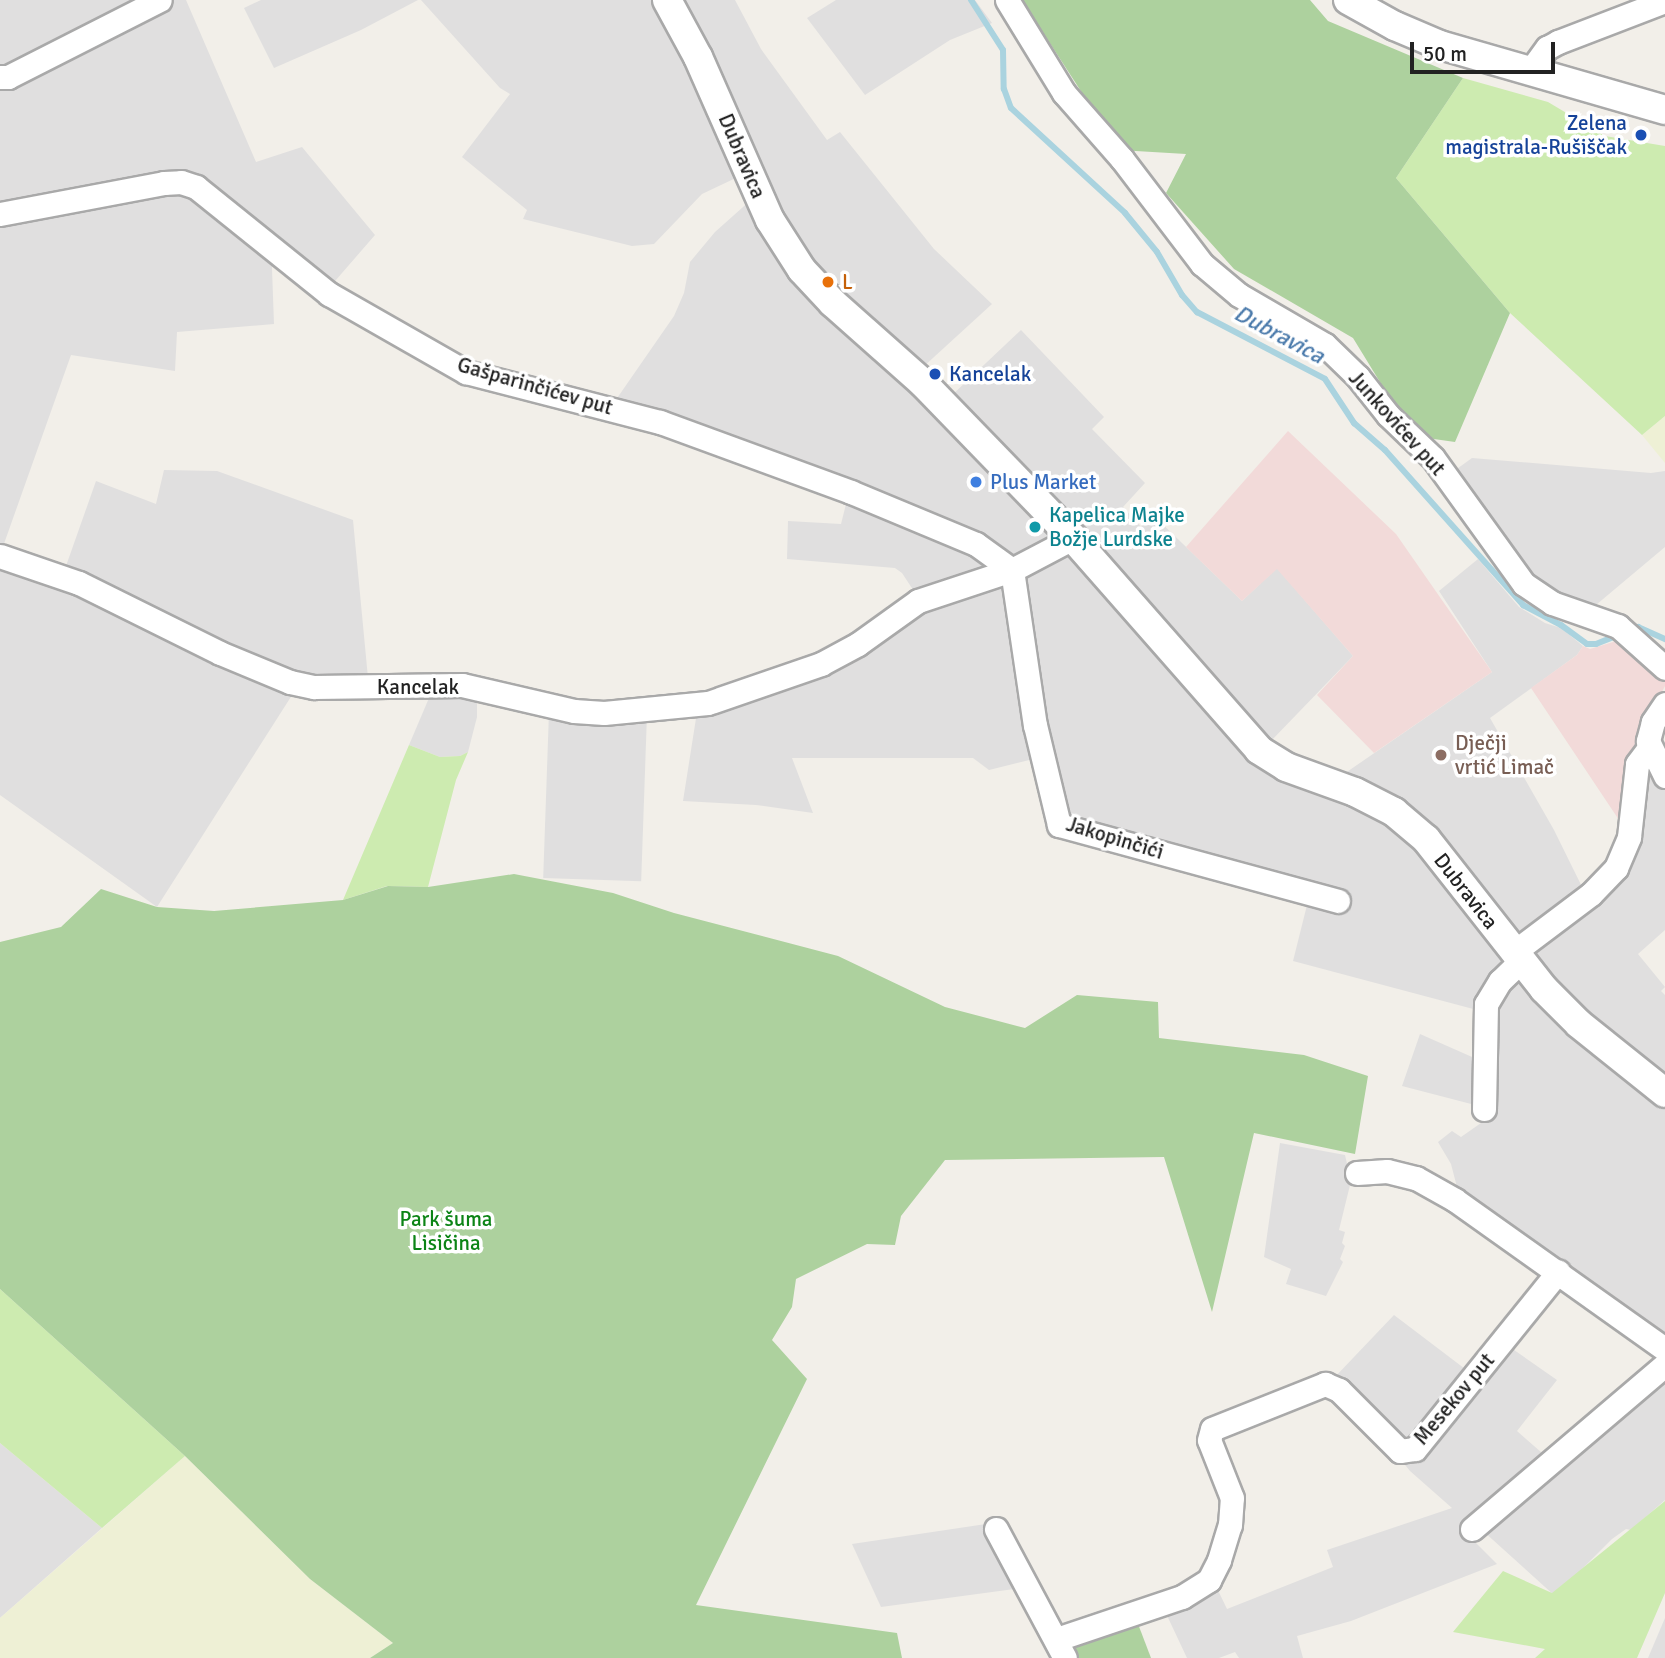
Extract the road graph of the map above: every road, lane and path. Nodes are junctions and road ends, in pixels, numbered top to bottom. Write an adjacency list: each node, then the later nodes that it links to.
1 (160, 0): 7 (street)
2 (667, 0): 10 (street, Dubravica)
3 (1007, 0): 13 (street, Junkovićev put)
4 (1348, 0): 6 (street)
5 (1665, 1): 6 (street)
6 (1530, 71): 8 (street)
7 (0, 77)
8 (1665, 110)
9 (0, 214): 12 (street, Gašparinčićev put)
10 (1073, 538): 12 (street, Kancelak); 18 (street, Dubravica)
11 (0, 556): 12 (street, Kancelak)
12 (1012, 570): 17 (street, Jakopinčići)
13 (1665, 668)
14 (1665, 704): 15 (street)
15 (1649, 748): 16 (street); 18 (street)
16 (1665, 776)
17 (1338, 901)
18 (1517, 956): 19 (street, Dubravica); 20 (street)
19 (1665, 1093)
20 (1484, 1109)
21 (1357, 1173): 22 (street)
22 (1558, 1272): 23 (street); 27 (street, Mesekov put)
23 (1665, 1349)
24 (1665, 1365): 26 (street)
25 (996, 1529): 27 (street, Mesekov put)
26 (1472, 1529)
27 (1061, 1648)

